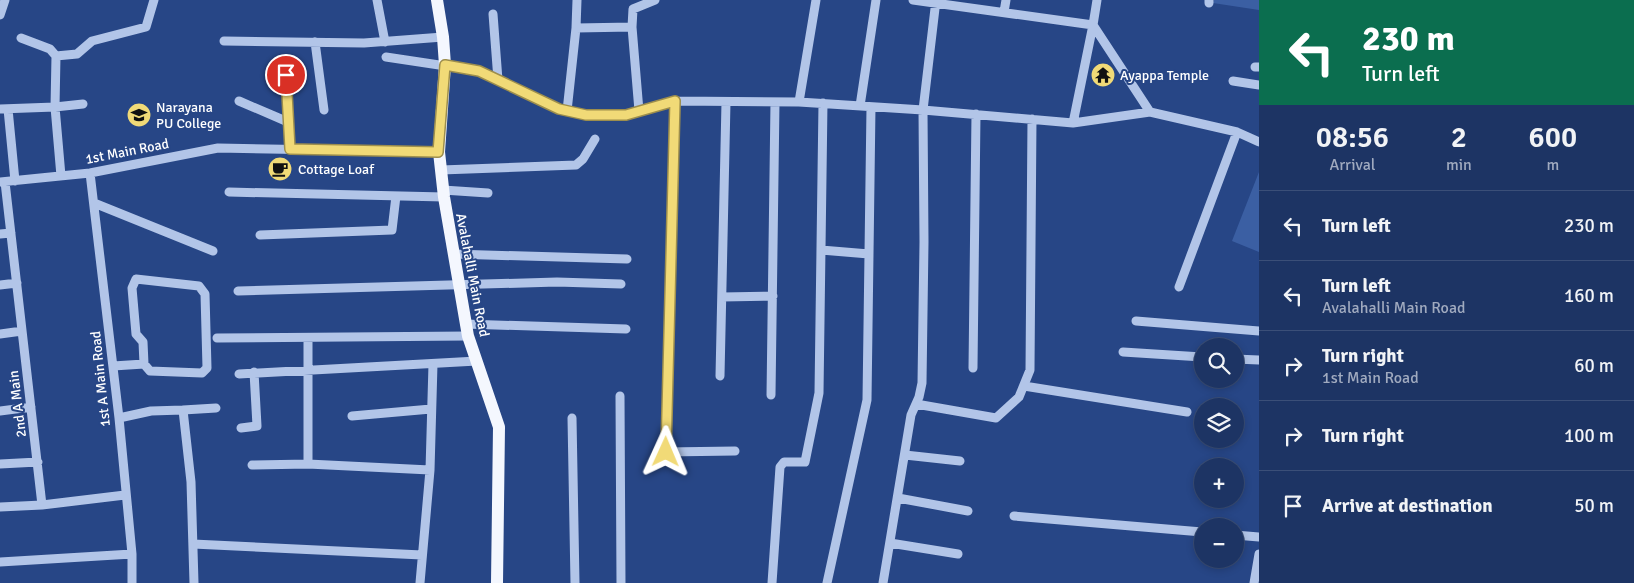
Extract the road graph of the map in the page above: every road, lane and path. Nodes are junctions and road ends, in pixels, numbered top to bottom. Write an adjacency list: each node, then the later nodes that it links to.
1 (5, 0): 15 (street)
2 (154, 0): 24 (street)
3 (377, 0): 23 (street)
4 (437, 0): 19 (main road, Avalahalli Main Road)
5 (577, 0): 18 (street)
6 (655, 0): 17 (street)
7 (816, 0): 35 (street)
8 (876, 0): 38 (street)
9 (913, 0): 12 (street)
10 (1006, 0): 13 (street)
11 (1097, 0): 16 (street)
12 (936, 1): 13 (street); 44 (street)
13 (1004, 12): 16 (street)
14 (493, 14): 28 (street)
15 (0, 15)
16 (1093, 25): 46 (street); 50 (street)
17 (632, 27): 18 (street); 45 (street)
18 (576, 28): 43 (street)
19 (444, 37): 23 (street); 27 (main road, Avalahalli Main Road)
20 (21, 38): 24 (street)
21 (224, 40): 22 (street)
22 (315, 42): 23 (street); 42 (street)
23 (385, 42)
24 (56, 56): 39 (street)
25 (386, 56): 27 (street)
26 (286, 59): 49 (street)
27 (445, 65): 28 (street); 55 (main road, Avalahalli Main Road)
28 (498, 80): 43 (street)
29 (1233, 81): 30 (street)
30 (1259, 85)
31 (239, 101): 49 (street)
32 (675, 101): 33 (street); 45 (street); 117 (street)
33 (726, 102): 34 (street); 81 (street)
34 (775, 102): 35 (street); 80 (street)
35 (799, 102): 36 (street)
36 (823, 103): 38 (street); 70 (street)
37 (83, 104): 39 (street)
38 (860, 106): 40 (street)
39 (55, 107): 41 (street); 58 (street)
40 (871, 107): 44 (street); 72 (street)
41 (4, 109): 59 (street)
42 (324, 110)
43 (567, 110): 45 (street)
44 (923, 110): 47 (street); 106 (street)
45 (639, 111)
46 (1150, 112): 50 (street); 51 (street)
47 (976, 114): 48 (street); 98 (street)
48 (1032, 119): 50 (street); 103 (street)
49 (288, 122): 54 (street)
50 (1073, 123)
51 (1237, 132): 53 (street); 78 (street)
52 (595, 138): 56 (street)
53 (1259, 142)
54 (290, 149): 55 (street, 1st Main Road); 57 (street, 1st Main Road)
55 (438, 152): 56 (main road, Avalahalli Main Road)
56 (441, 170): 63 (main road, Avalahalli Main Road)
57 (90, 173): 58 (street, 1st Main Road); 65 (street, 1st A Main Road)
58 (62, 176): 59 (street, 1st Main Road)
59 (15, 181): 60 (street, 1st Main Road)
60 (2, 182): 66 (street, 2nd A Main)
61 (229, 192): 64 (street)
62 (488, 193): 63 (street)
63 (443, 194): 64 (street); 71 (main road, Avalahalli Main Road)
64 (396, 196): 68 (street)
65 (94, 203): 69 (street); 97 (street, 1st A Main Road)
66 (10, 232): 67 (street); 74 (street, 2nd A Main)
67 (0, 234)
68 (260, 235)
69 (212, 250)
70 (821, 250): 72 (street); 147 (street)
71 (453, 254): 73 (street); 77 (main road, Avalahalli Main Road)
72 (869, 254): 148 (street)
73 (627, 259)
74 (17, 283): 76 (street); 85 (street, 2nd A Main)
75 (621, 284): 77 (street)
76 (0, 285)
77 (458, 285): 79 (street); 84 (main road, Avalahalli Main Road)
78 (1179, 287)
79 (238, 291)
80 (772, 296): 81 (street); 104 (street)
81 (722, 297): 102 (street)
82 (1136, 321): 86 (street)
83 (626, 329): 84 (street)
84 (466, 330): 89 (street); 94 (main road, Avalahalli Main Road)
85 (22, 331): 87 (street); 107 (street, 2nd A Main)
86 (1259, 331)
87 (0, 334)
88 (217, 338): 89 (street)
89 (308, 338): 99 (street)
90 (1123, 352): 91 (street)
91 (1194, 356)
92 (1244, 359): 93 (street)
93 (1259, 360)
94 (477, 361): 96 (street); 144 (main road, Avalahalli Main Road)
95 (144, 364): 95 (street); 97 (street)
96 (433, 364): 99 (street); 109 (street)
97 (113, 366): 114 (street, 1st A Main Road)
98 (973, 368)
99 (308, 370): 100 (street); 122 (street)
100 (254, 372): 101 (street); 116 (street)
101 (238, 374)
102 (720, 376)
103 (1024, 386): 106 (street); 112 (street)
104 (771, 395)
105 (620, 396): 146 (street)
106 (916, 404): 118 (street)
107 (31, 407): 111 (street); 120 (street, 2nd A Main)
108 (216, 408): 110 (street)
109 (431, 409): 113 (street); 124 (street)
110 (183, 410): 114 (street); 135 (street)
111 (0, 411)
112 (1187, 412)
113 (352, 416)
114 (119, 418): 125 (street, 1st A Main Road)
115 (572, 418): 145 (street)
116 (241, 428)
117 (735, 451)
118 (904, 455): 119 (street); 126 (street)
119 (960, 461)
120 (38, 462): 121 (street); 127 (street, 2nd A Main)
121 (0, 464)
122 (308, 464): 123 (street); 124 (street)
123 (252, 465)
124 (430, 470): 139 (street)
125 (125, 494): 127 (street); 136 (street, 1st A Main Road)
126 (898, 498): 129 (street); 134 (street)
127 (42, 505): 128 (street)
128 (0, 508)
129 (968, 511)
130 (1014, 516): 131 (street)
131 (1194, 531)
132 (1244, 536): 133 (street)
133 (1259, 537)
134 (890, 542): 137 (street); 149 (street)
135 (193, 544): 139 (street); 142 (street)
136 (132, 554): 140 (street); 141 (street, 1st A Main Road)
137 (958, 554)
138 (1259, 554): 150 (street)
139 (422, 556): 143 (street)
140 (0, 562)
141 (132, 583)
142 (194, 583)
143 (420, 583)
144 (497, 583)
145 (575, 583)
146 (621, 583)
147 (772, 583)
148 (827, 583)
149 (883, 583)
150 (1254, 583)

